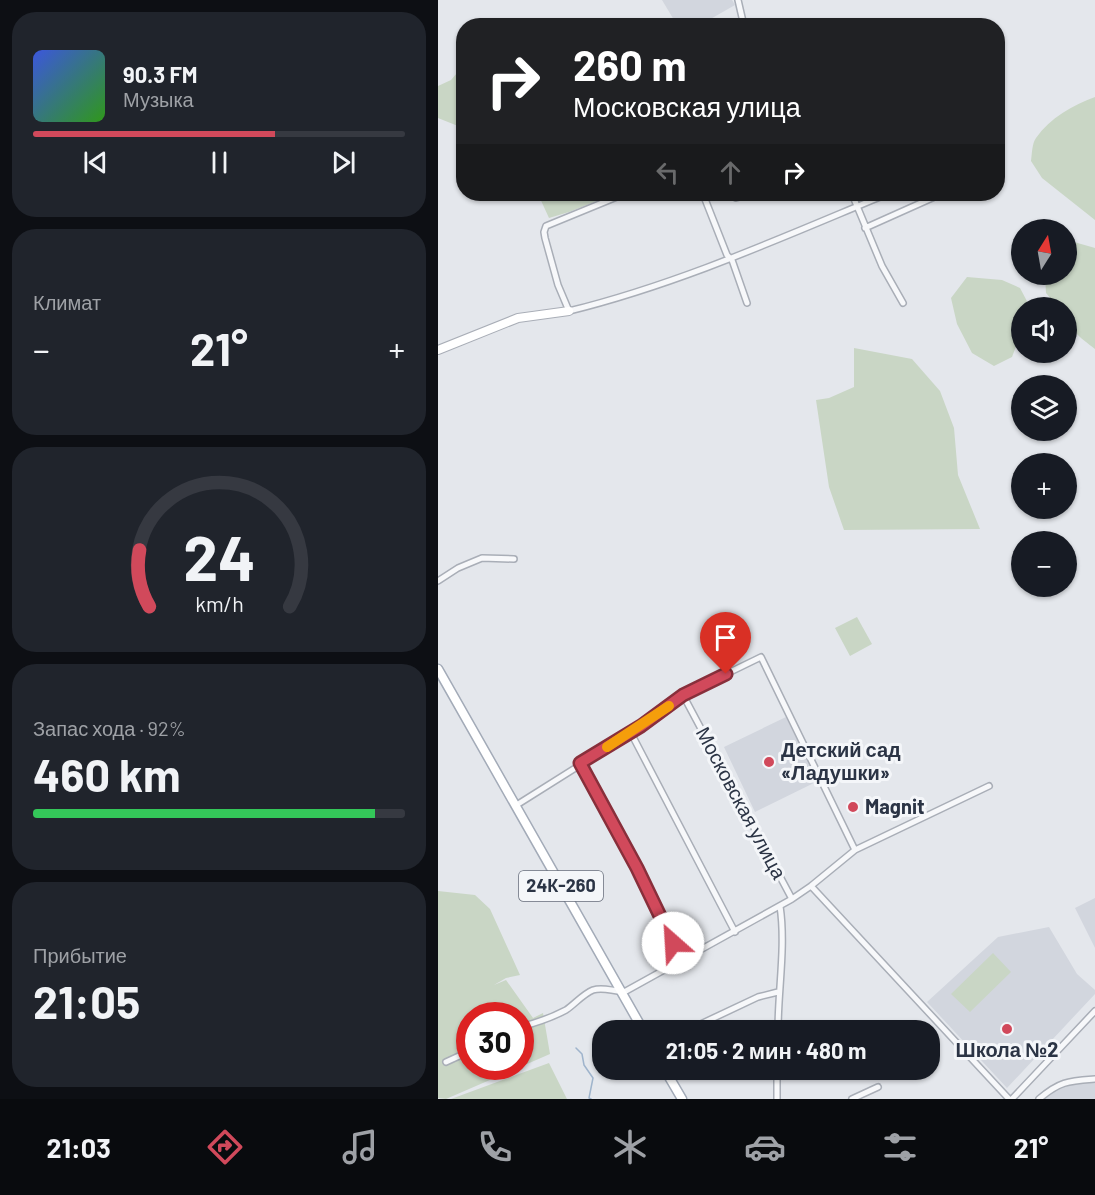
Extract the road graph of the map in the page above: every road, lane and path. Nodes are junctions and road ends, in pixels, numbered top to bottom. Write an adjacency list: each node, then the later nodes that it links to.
1 (738, 0): 2 (street)
2 (742, 18)
3 (607, 201): 13 (street)
4 (706, 201): 10 (street)
5 (855, 201): 8 (street)
6 (870, 201): 8 (street)
7 (925, 201): 9 (street)
8 (857, 206): 9 (street); 10 (street)
9 (865, 228): 12 (street)
10 (729, 258): 11 (street); 13 (street)
11 (747, 303)
12 (903, 303)
13 (569, 311): 14 (street)
14 (438, 350)
15 (514, 559): 16 (street)
16 (438, 581)
17 (438, 669): 22 (main road, 24К-260)
18 (683, 695): 19 (street); 23 (street); 25 (street, Московская улица)
19 (631, 733): 20 (street); 27 (street)
20 (580, 763): 22 (street); 28 (street)
21 (988, 786): 23 (street)
22 (515, 806): 29 (main road, 24К-260)
23 (855, 850): 24 (street)
24 (812, 886): 25 (street); 45 (street)
25 (792, 899): 26 (street)
26 (780, 906): 27 (street); 30 (street, Московская улица)
27 (735, 932): 28 (street)
28 (682, 961): 29 (street)
29 (621, 992): 32 (main road, 24К-260); 35 (street)
30 (778, 992): 33 (street); 34 (street, Московская улица)
31 (1095, 1011): 45 (street)
32 (637, 1020)
33 (709, 1020)
34 (778, 1020)
35 (534, 1023)
36 (456, 1057): 37 (street)
37 (446, 1062)
38 (1095, 1079): 46 (street)
39 (671, 1080): 42 (main road)
40 (777, 1080): 43 (street)
41 (878, 1087): 44 (street)
42 (682, 1099)
43 (777, 1099)
44 (852, 1099)
45 (1010, 1099)
46 (1039, 1099)

